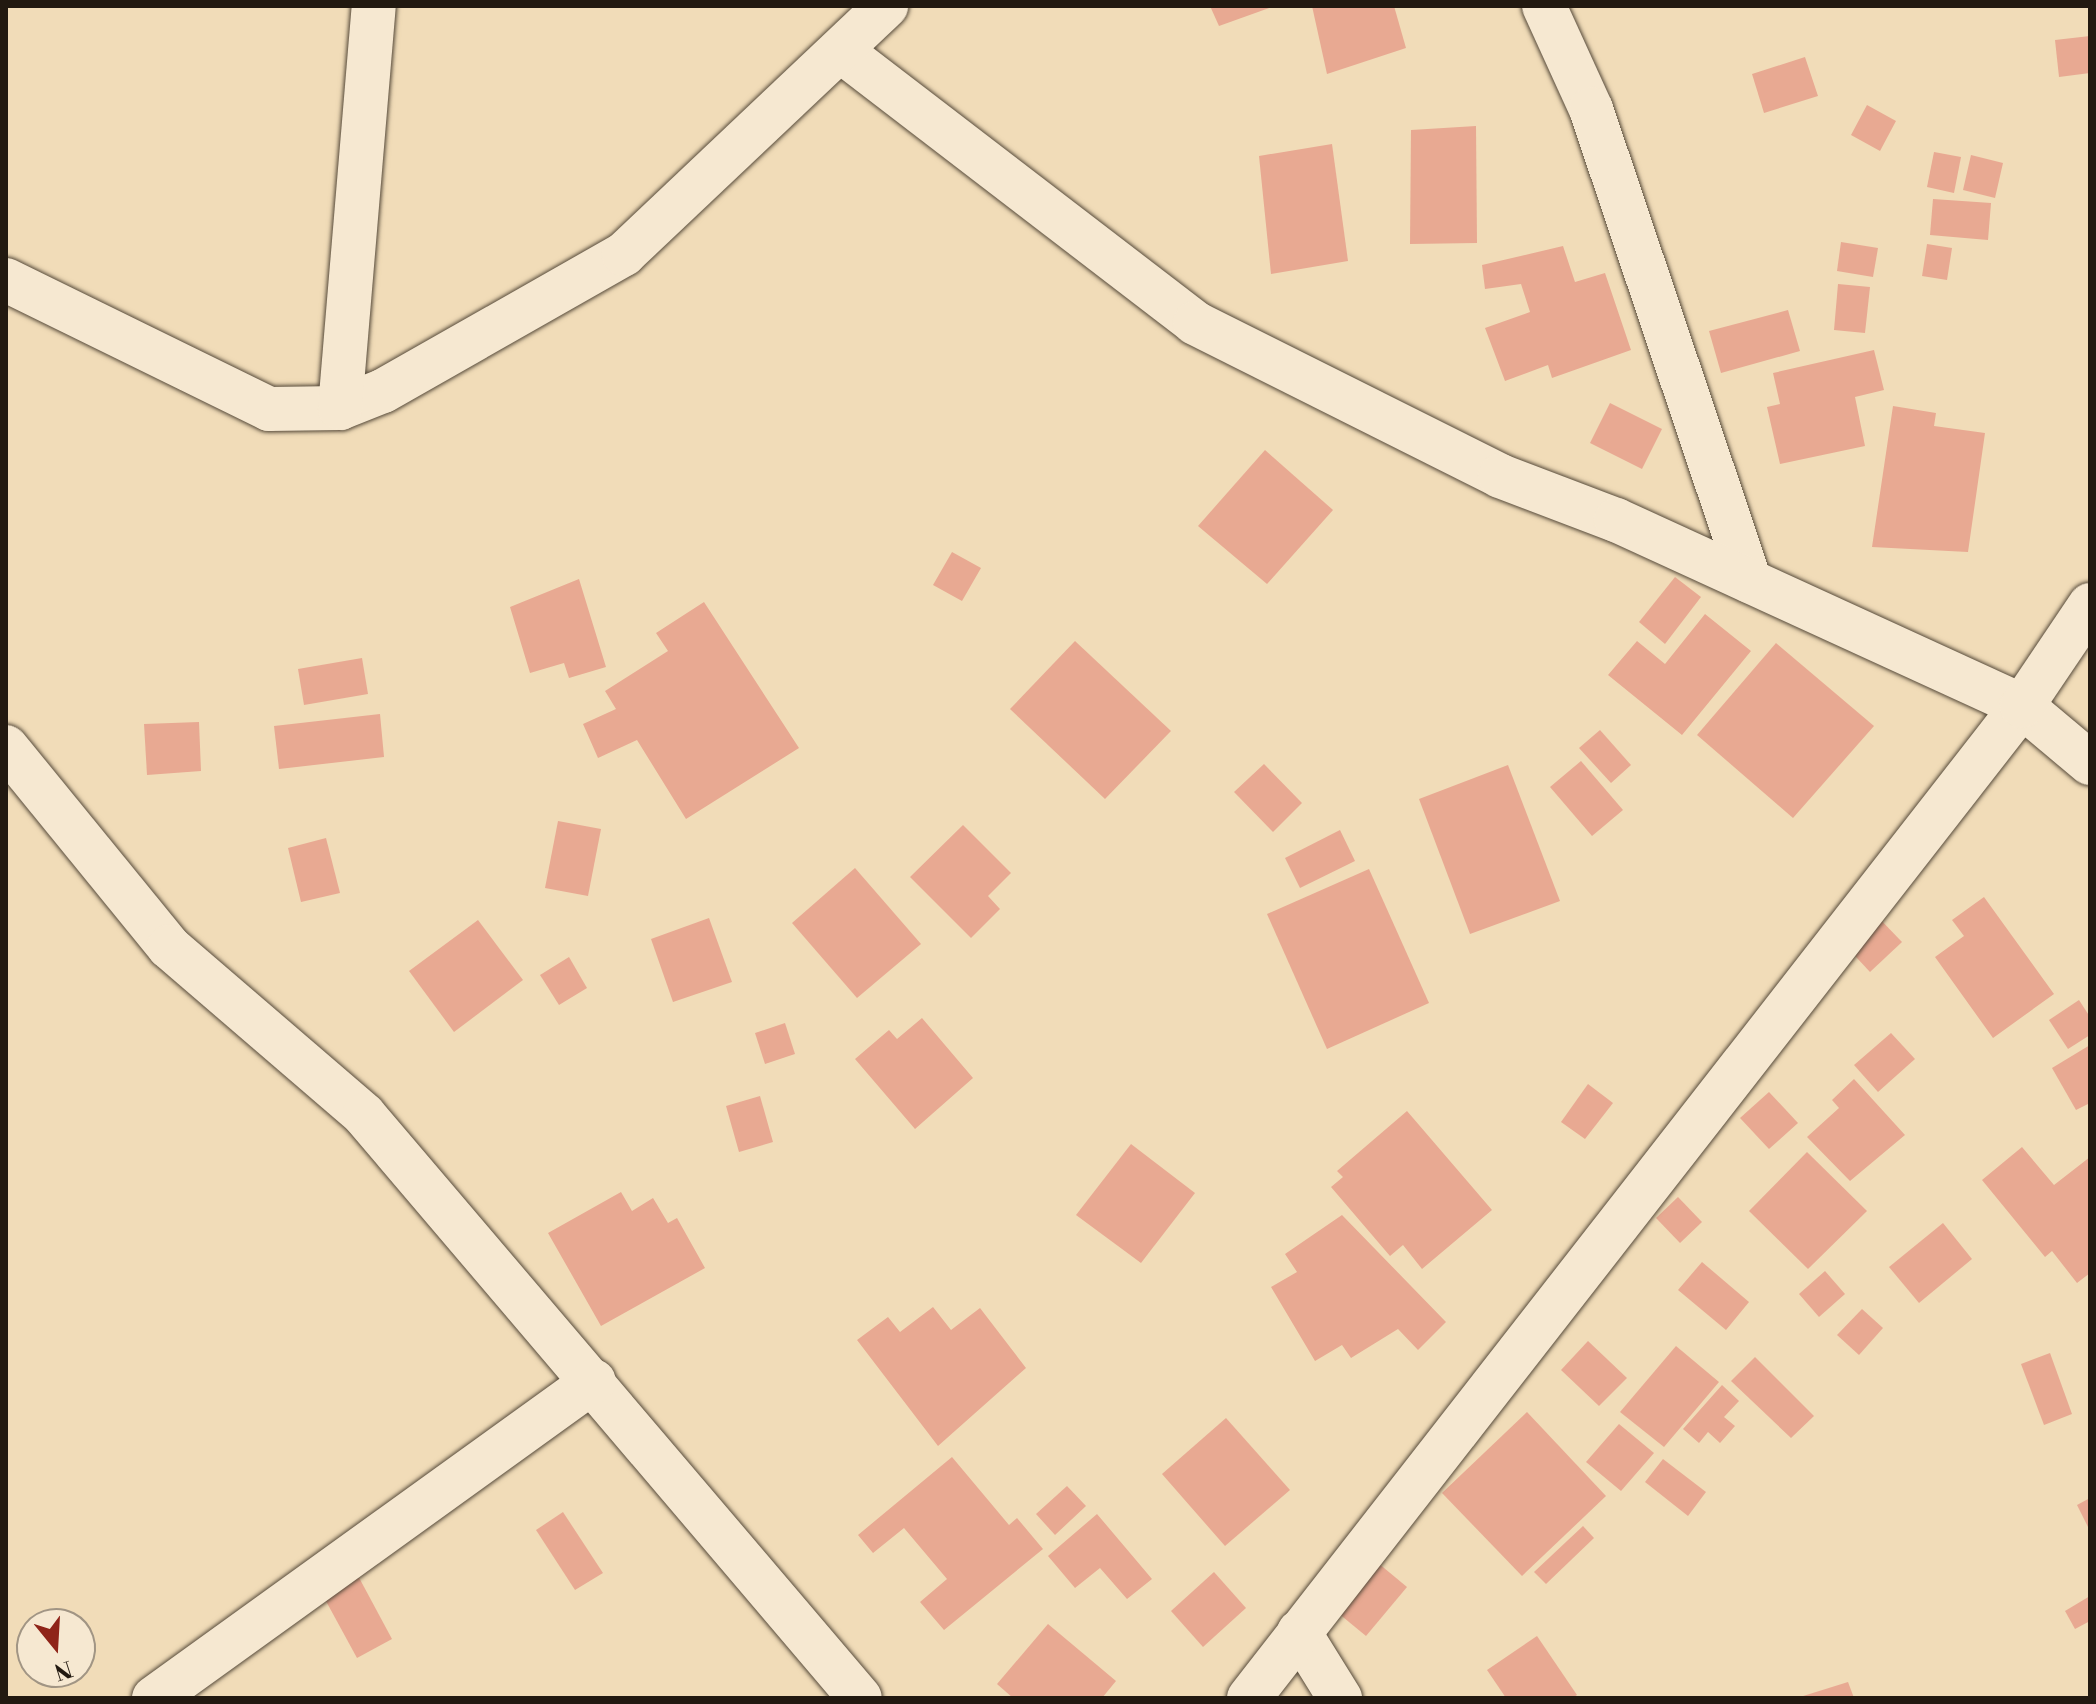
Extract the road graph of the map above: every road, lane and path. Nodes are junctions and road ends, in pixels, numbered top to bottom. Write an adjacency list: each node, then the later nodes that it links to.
1 (374, 6): 6 (street)
2 (886, 6): 4 (street)
3 (1544, 6): 7 (street)
4 (841, 51): 6 (street); 7 (street)
5 (6, 280): 6 (street)
6 (340, 408)
7 (1750, 581): 9 (street)
8 (2090, 605): 9 (street)
9 (2022, 706): 11 (street); 13 (street)
10 (6, 747): 12 (street)
11 (2090, 763)
12 (594, 1381): 14 (street); 15 (street)
13 (1299, 1632): 16 (street); 17 (street)
14 (154, 1698)
15 (860, 1698)
16 (1249, 1698)
17 (1340, 1698)

